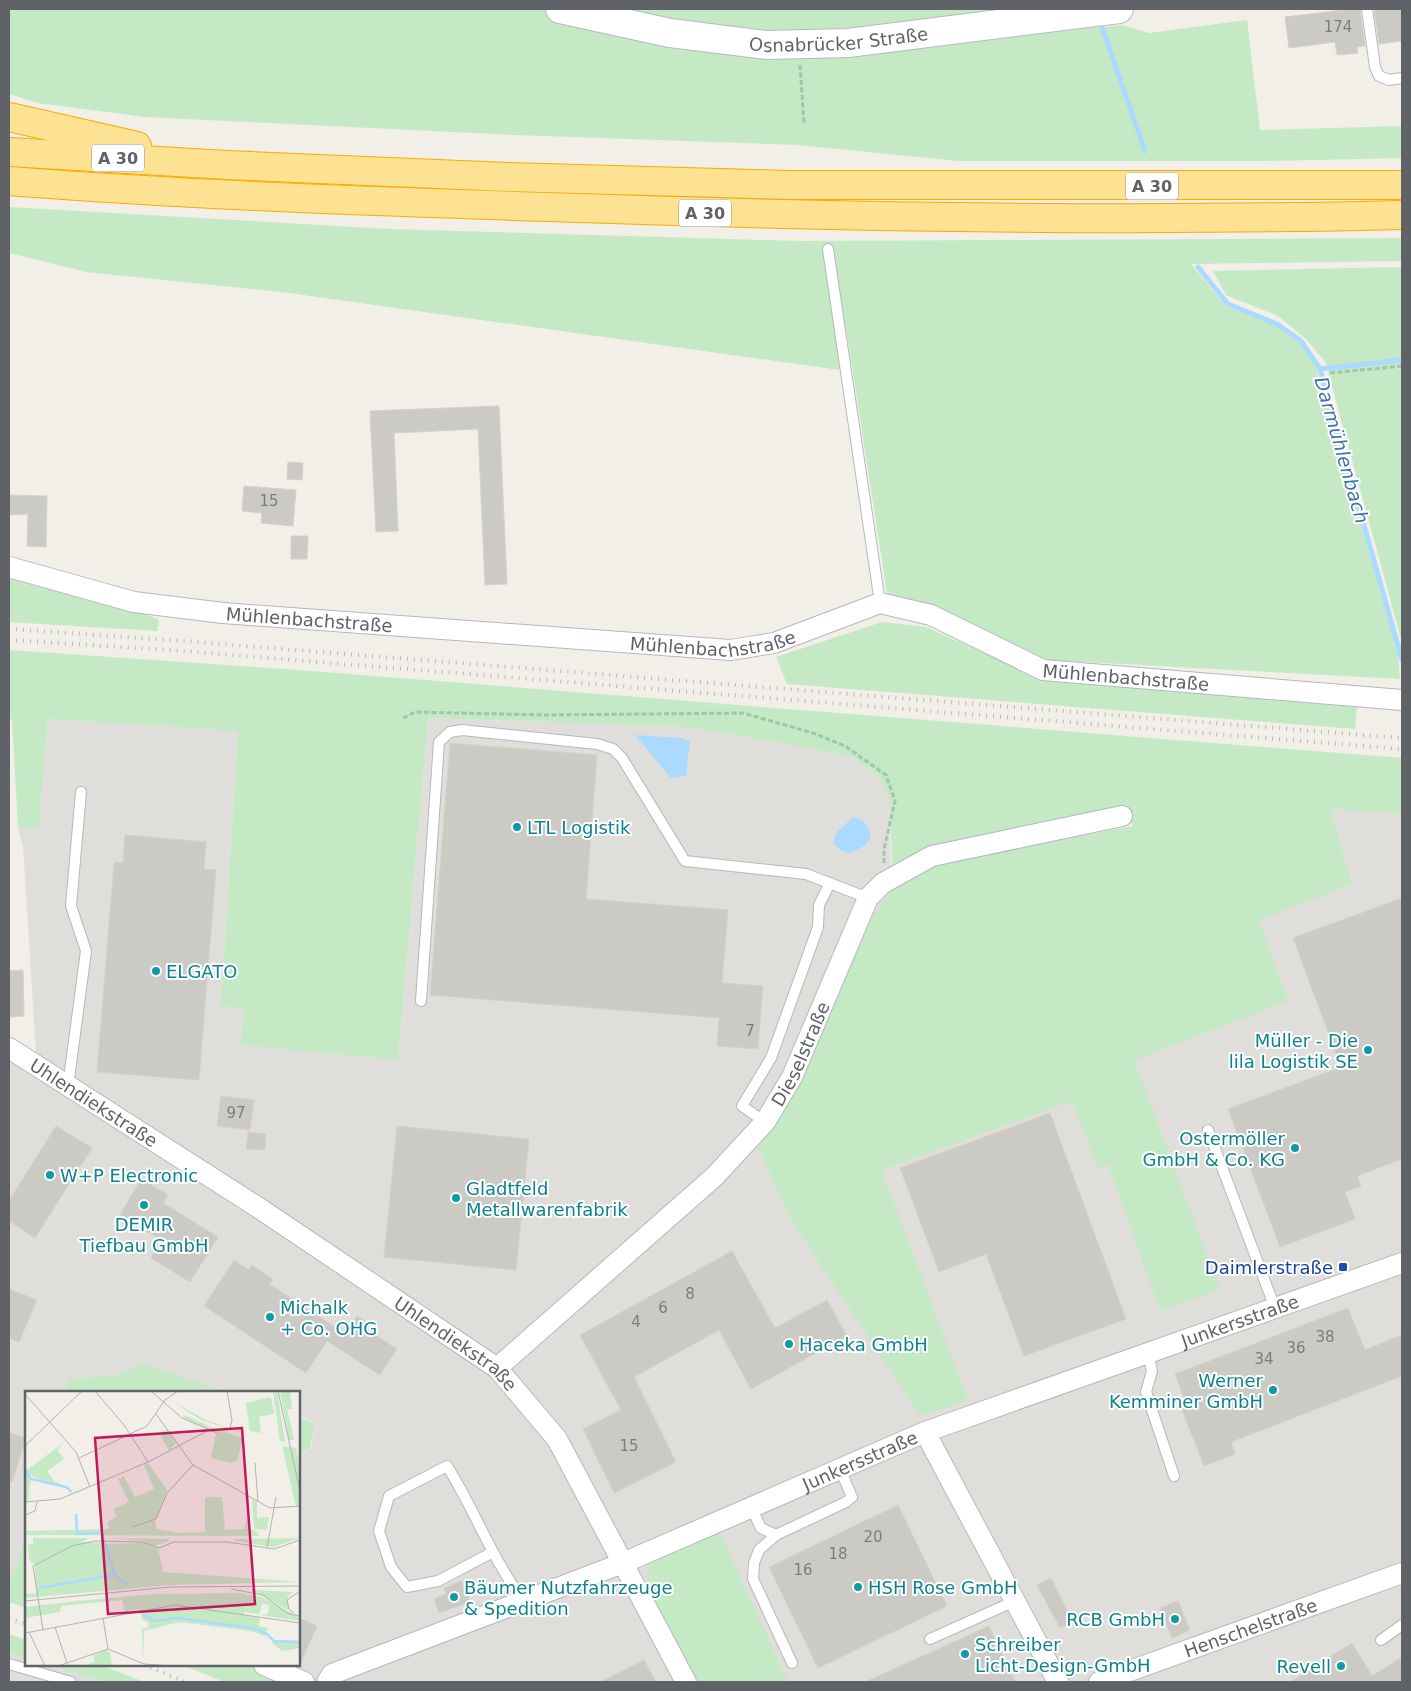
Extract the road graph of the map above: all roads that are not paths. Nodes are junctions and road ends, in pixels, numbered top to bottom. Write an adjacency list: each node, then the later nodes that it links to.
1 (560, 9): 2 (main road, Osnabrücker Straße)
2 (1119, 9)
3 (1367, 9): 4 (lane)
4 (1402, 78)
5 (9, 117): 7 (highway)
6 (9, 152): 7 (highway, A 30)
7 (227, 165): 9 (highway, A 30)
8 (9, 181): 10 (highway, A 30)
9 (1402, 185)
10 (1402, 215)
11 (828, 249): 13 (lane)
12 (9, 567): 13 (street, Mühlenbachstraße)
13 (880, 603): 14 (street, Mühlenbachstraße)
14 (1398, 699)
15 (81, 792): 21 (lane)
16 (1122, 816): 18 (street, Dieselstraße)
17 (830, 883): 18 (lane); 19 (lane); 22 (lane)
18 (868, 898): 22 (street, Dieselstraße)
19 (421, 1001)
20 (9, 1048): 21 (street, Uhlendiekstraße)
21 (67, 1087): 27 (street, Uhlendiekstraße)
22 (765, 1122): 27 (street, Dieselstraße)
23 (1208, 1130): 25 (lane)
24 (1402, 1263): 25 (street, Junkersstraße)
25 (1275, 1308): 26 (street, Junkersstraße)
26 (1148, 1353): 28 (street, Junkersstraße); 30 (lane)
27 (497, 1368): 34 (street, Uhlendiekstraße)
28 (924, 1432): 29 (street, Junkersstraße); 37 (street)
29 (840, 1469): 31 (street, Junkersstraße); 32 (lane)
30 (1174, 1476)
31 (751, 1507): 32 (lane); 34 (street, Junkersstraße)
32 (776, 1535): 41 (lane)
33 (493, 1552): 33 (lane); 36 (lane)
34 (624, 1562): 36 (street, Junkersstraße); 47 (street, Uhlendiekstraße)
35 (1402, 1573): 49 (street, Henschelstraße)
36 (524, 1601): 46 (street, Junkersstraße)
37 (1015, 1601): 39 (lane); 48 (street)
38 (1402, 1626): 40 (lane)
39 (930, 1639)
40 (1381, 1640)
41 (792, 1662)
42 (9, 1664): 44 (lane)
43 (266, 1666): 45 (street)
44 (71, 1682)
45 (304, 1682)
46 (327, 1682)
47 (686, 1682)
48 (1058, 1682)
49 (1099, 1682)

